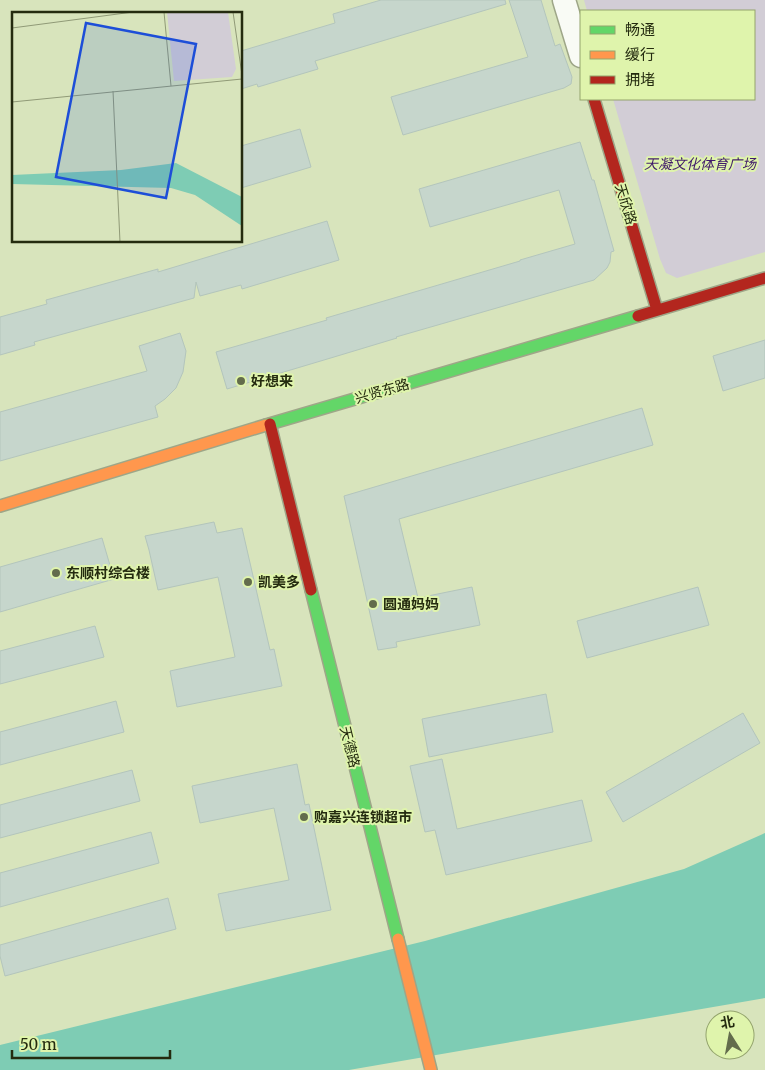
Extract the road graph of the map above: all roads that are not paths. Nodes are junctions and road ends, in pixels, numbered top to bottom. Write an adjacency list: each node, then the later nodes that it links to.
1 (564, 0): 2 (street)
2 (580, 53)
3 (594, 100): 5 (street, 天欣路)
4 (765, 278): 5 (street, 兴贤东路)
5 (657, 310): 6 (street, 兴贤东路)
6 (270, 424): 7 (street, 兴贤东路); 8 (street, 天德路)
7 (0, 506)
8 (431, 1070)

